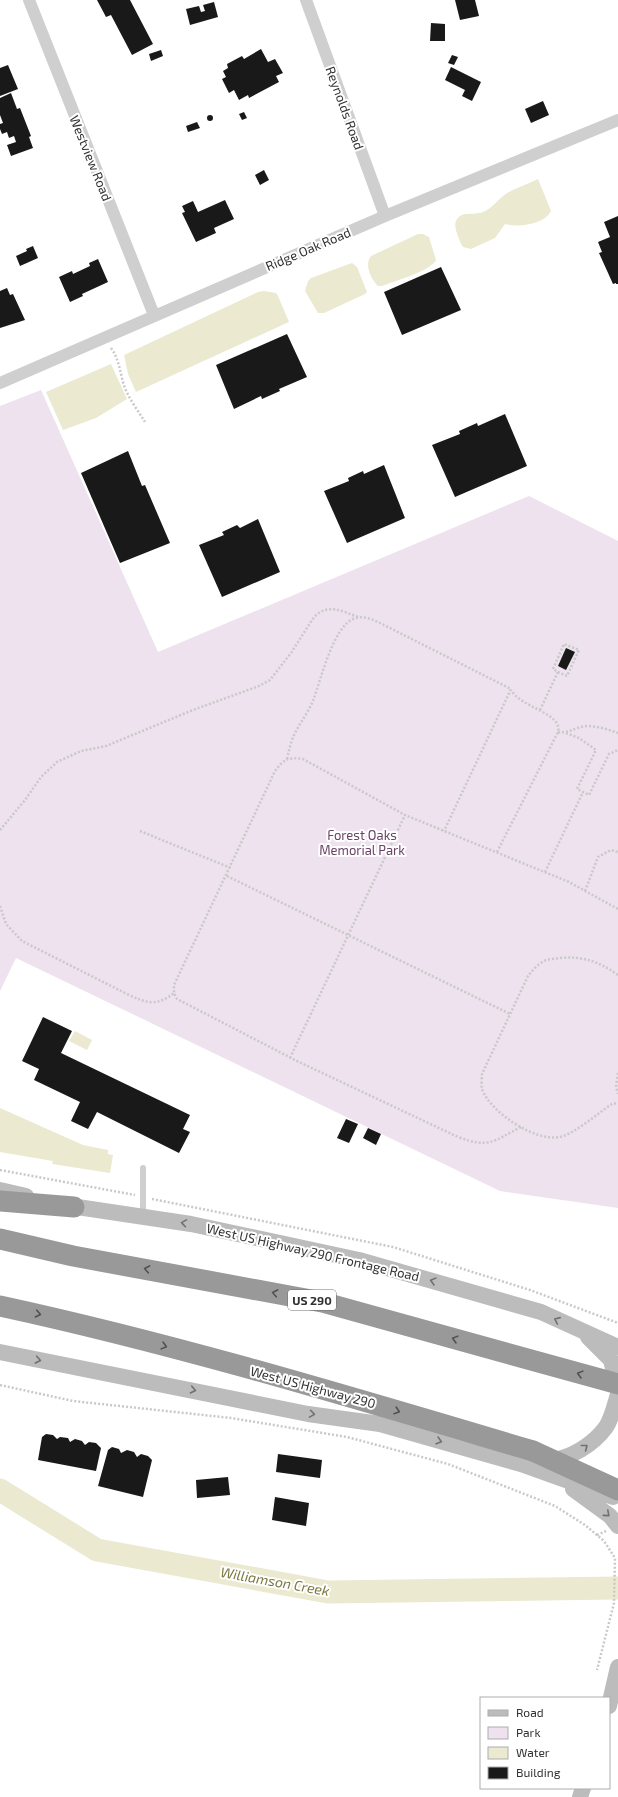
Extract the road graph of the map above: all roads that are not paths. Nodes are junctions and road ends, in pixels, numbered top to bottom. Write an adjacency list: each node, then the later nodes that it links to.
1 (29, 0): 5 (street, Westview Road)
2 (306, 0): 4 (street, Reynolds Road)
3 (618, 120): 4 (street, Ridge Oak Road)
4 (385, 216): 5 (street, Ridge Oak Road)
5 (154, 316): 6 (street, Ridge Oak Road)
6 (0, 383)
7 (143, 1168): 11 (lane)
8 (0, 1190): 10 (main road, West US Highway 290 Frontage Road)
9 (0, 1201): 10 (highway)
10 (74, 1207): 11 (main road, West US Highway 290 Frontage Road)
11 (143, 1216): 14 (main road, West US Highway 290 Frontage Road, one-way to 11)
12 (0, 1239): 17 (highway, US 290, one-way to 12, bridge)
13 (0, 1306): 22 (highway, West US Highway 290, one-way to 22, bridge)
14 (582, 1331): 15 (main road, West US Highway 290 Frontage Road); 18 (main road)
15 (614, 1343)
16 (0, 1352): 20 (main road, one-way to 20)
17 (618, 1384)
18 (618, 1389)
19 (618, 1394): 20 (main road, one-way to 19)
20 (521, 1464): 21 (main road)
21 (552, 1476): 23 (main road); 24 (main road, one-way to 24)
22 (618, 1490)
23 (618, 1499)
24 (618, 1526)
25 (617, 1670): 26 (main road)
26 (610, 1702)

